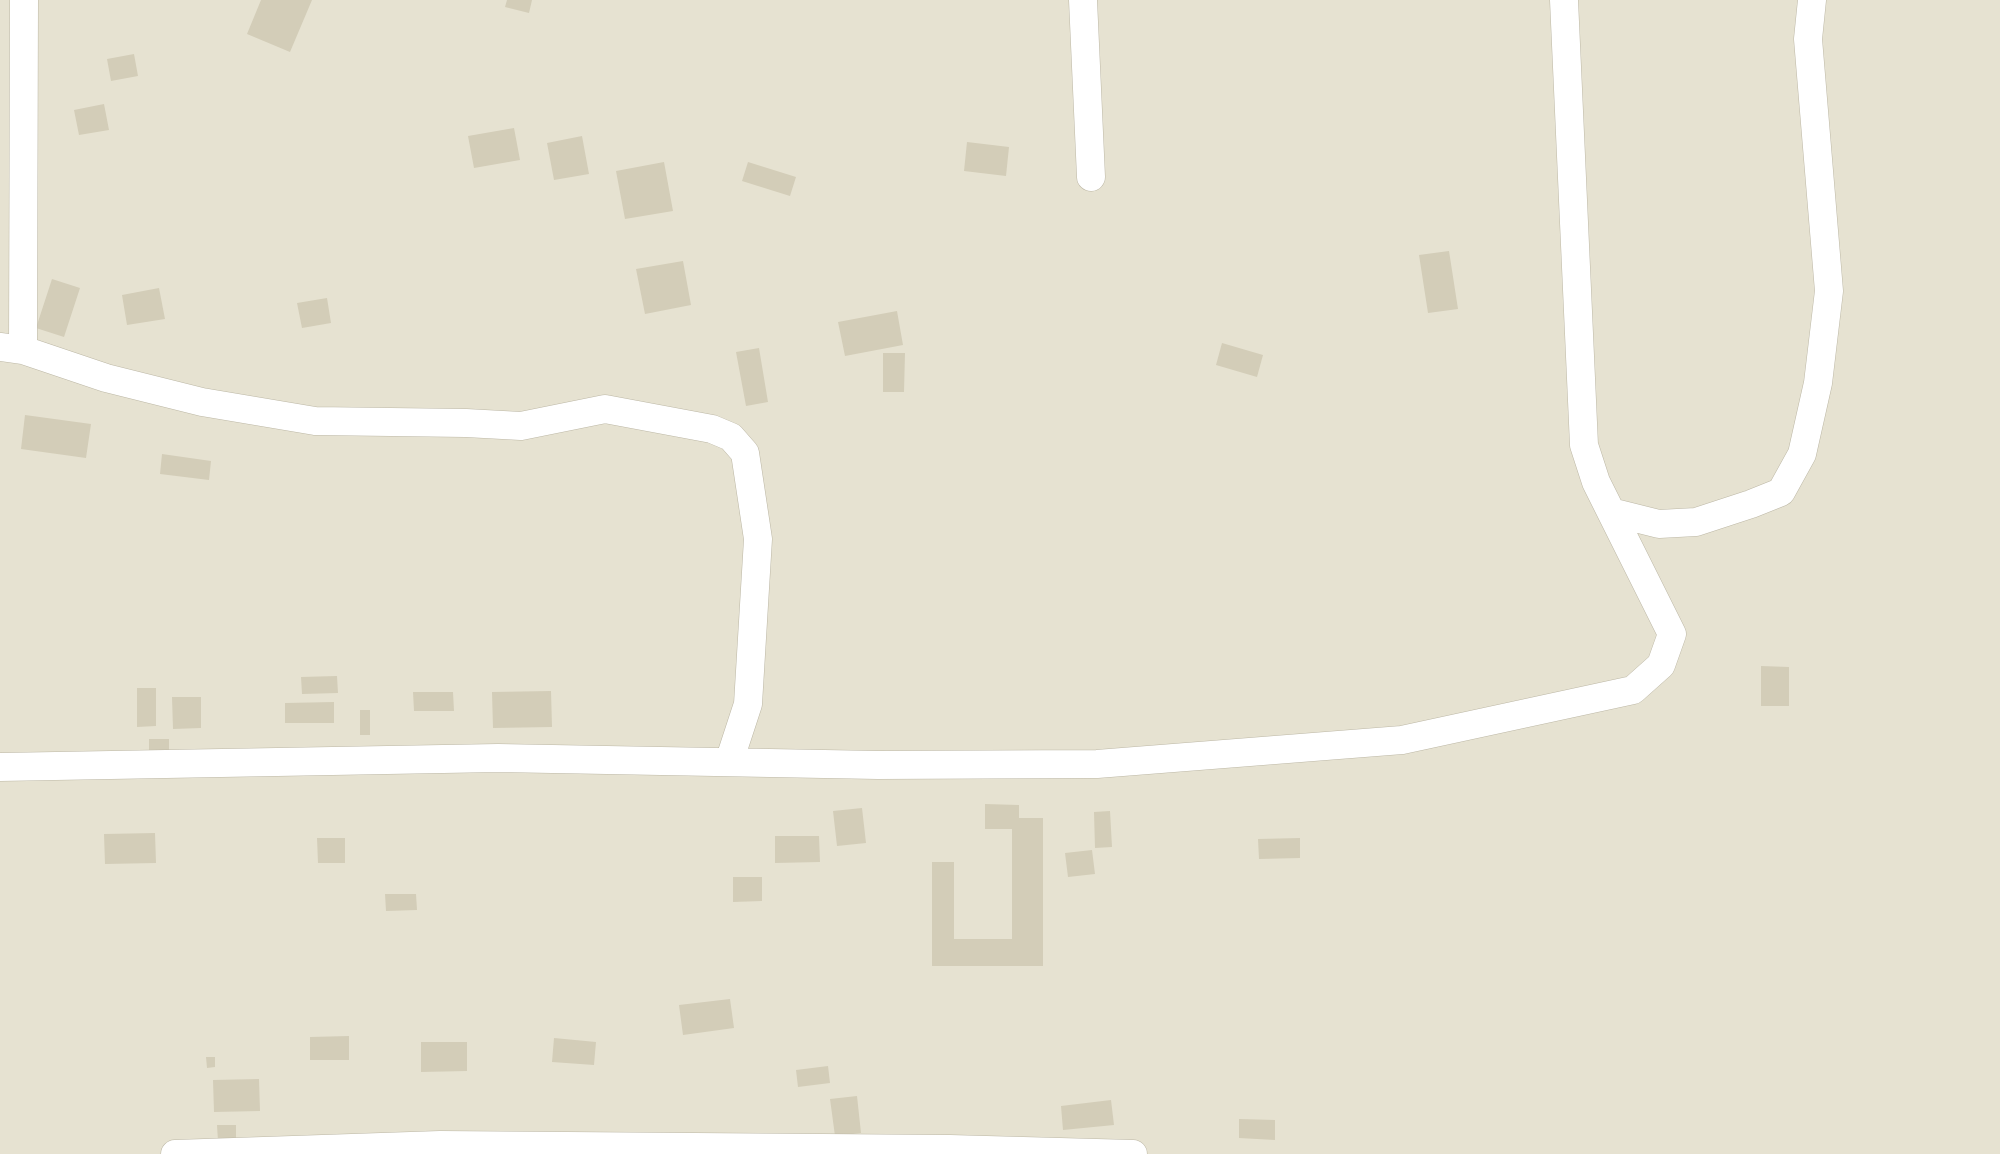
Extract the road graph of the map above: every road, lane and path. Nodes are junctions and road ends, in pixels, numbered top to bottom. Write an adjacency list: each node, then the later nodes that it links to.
1 (24, 0): 6 (street)
2 (1083, 0): 5 (street)
3 (1564, 0): 7 (street)
4 (1812, 0): 7 (street)
5 (1091, 177)
6 (12, 348): 8 (street)
7 (1611, 512): 8 (street)
8 (729, 762): 9 (street)
9 (0, 767)
10 (175, 1154): 11 (street)
11 (1133, 1154)

